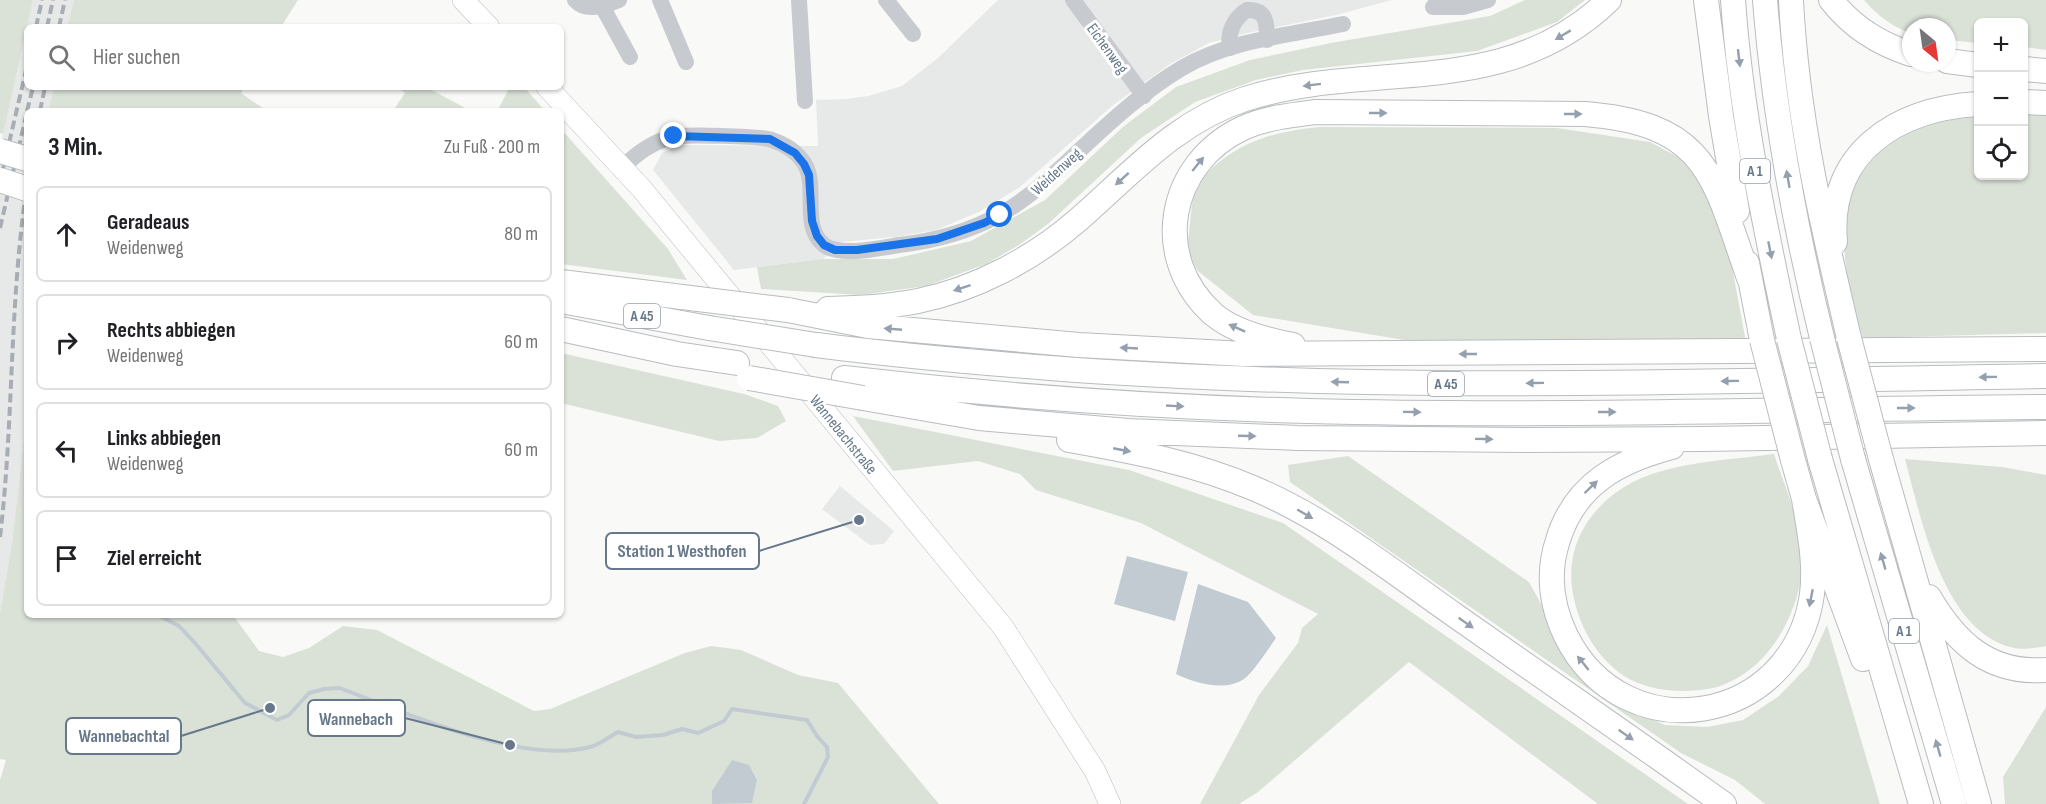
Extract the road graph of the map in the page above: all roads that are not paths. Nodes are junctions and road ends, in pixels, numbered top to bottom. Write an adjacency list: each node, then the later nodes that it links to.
1 (463, 0): 17 (main road)
2 (575, 0): 15 (street)
3 (619, 0): 15 (street)
4 (660, 0): 24 (street)
5 (799, 0): 31 (street)
6 (886, 0): 19 (street)
7 (1073, 0): 30 (street, Eichenweg)
8 (1488, 0): 16 (street)
9 (1609, 0): 44 (highway, one-way to 44)
10 (1706, 0): 40 (highway)
11 (1732, 0): 59 (highway, A 1, one-way to 59, bridge)
12 (1765, 0): 63 (highway, A 1, one-way to 12, bridge)
13 (1791, 0): 43 (highway)
14 (1832, 0): 22 (highway)
15 (602, 6): 23 (street)
16 (1433, 8)
17 (486, 24)
18 (1343, 24): 20 (street, Weidenweg)
19 (913, 34)
20 (1267, 40): 21 (street, Weidenweg); 21 (street)
21 (1230, 48): 30 (street, Weidenweg)
22 (1902, 51)
23 (630, 57)
24 (686, 62)
25 (1956, 62): 26 (highway)
26 (1974, 64)
27 (2028, 69): 28 (highway)
28 (2046, 71)
29 (550, 90): 37 (main road, Wannebachstraße)
30 (1144, 96): 37 (street, Weidenweg)
31 (805, 101)
32 (2028, 102): 33 (highway)
33 (2046, 102)
34 (1974, 105): 43 (highway)
35 (0, 151): 36 (highway, bridge)
36 (24, 158)
37 (623, 167): 60 (main road, Wannebachstraße)
38 (0, 180): 39 (highway, bridge)
39 (24, 188)
40 (1749, 278): 47 (highway, one-way to 40); 56 (highway, bridge)
41 (564, 282): 44 (highway, bridge)
42 (564, 302): 49 (highway, A 45, one-way to 42, bridge)
43 (1840, 302): 57 (highway, bridge)
44 (788, 310): 47 (highway, one-way to 44)
45 (564, 330): 48 (highway, A 45)
46 (2044, 349): 47 (highway, one-way to 47)
47 (1376, 354)
48 (743, 370): 50 (highway, A 45, one-way to 50); 51 (highway, bridge)
49 (2046, 376)
50 (2046, 407)
51 (980, 418): 54 (highway, one-way to 54); 61 (highway, one-way to 61)
52 (2046, 433): 53 (highway)
53 (2007, 434): 54 (highway); 55 (highway)
54 (1703, 439): 56 (highway, one-way to 54)
55 (2046, 444)
56 (1804, 499): 59 (highway)
57 (1907, 553): 58 (highway); 64 (highway)
58 (2046, 670)
59 (1899, 730): 62 (highway, A 1)
60 (1110, 804)
61 (1724, 804)
62 (1921, 804)
63 (1954, 804)
64 (1979, 804)

